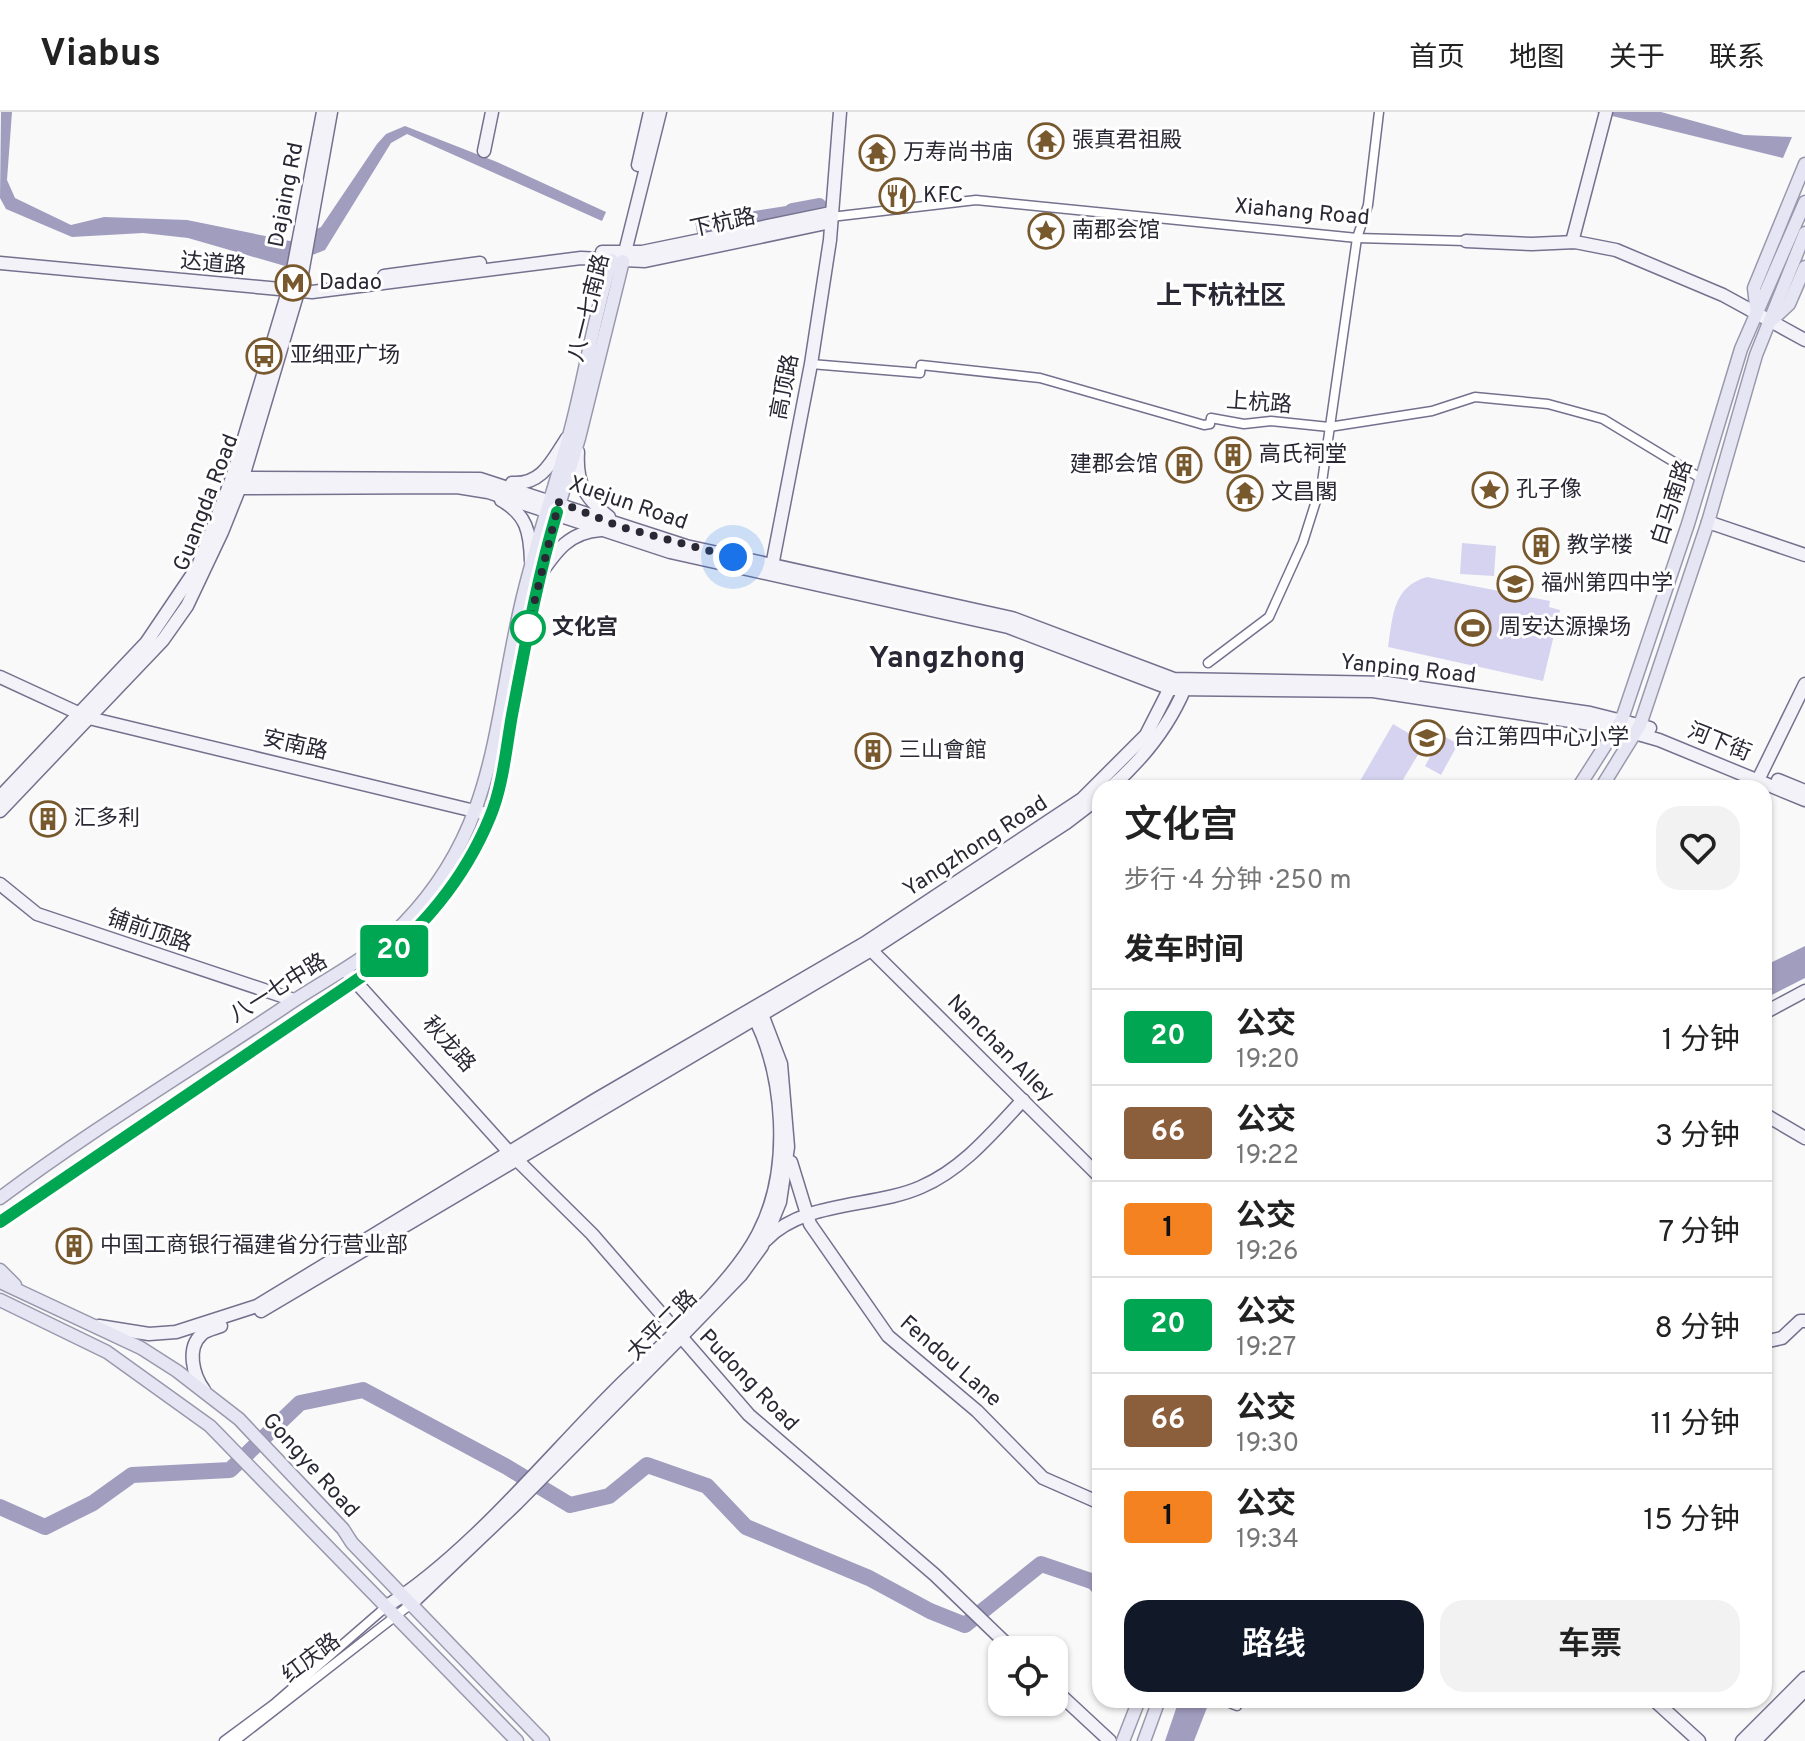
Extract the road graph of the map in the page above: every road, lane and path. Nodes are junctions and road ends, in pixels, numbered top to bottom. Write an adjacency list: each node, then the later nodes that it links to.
1 (320, 112): 10 (street, Dajaing Rd)
2 (331, 112): 10 (street)
3 (339, 112): 10 (street)
4 (492, 112): 11 (street)
5 (650, 112): 19 (street, 八一七南路)
6 (660, 112): 19 (street, 八一七南路)
7 (840, 112): 14 (street, 高顶路)
8 (1379, 112): 16 (street)
9 (1605, 116): 18 (street)
10 (321, 150): 23 (street, Dajaing Rd)
11 (484, 151)
12 (1805, 164): 24 (main road)
13 (1805, 202): 24 (main road, 白马南路)
14 (831, 218): 16 (street, Xiahang Road); 19 (street, 下杭路); 27 (street, 高顶路)
15 (1805, 233): 25 (main road)
16 (1357, 238): 17 (street, Xiahang Road); 28 (street)
17 (1466, 241): 18 (street, Xiahang Road)
18 (1572, 242): 24 (street, Xiahang Road)
19 (619, 256): 23 (street, 达道路); 29 (main road, 八一七南路)
20 (0, 257): 23 (street, 达道路)
21 (0, 263): 23 (street, 达道路)
22 (1805, 267): 25 (main road)
23 (294, 289): 31 (street, Guangda Road)
24 (1757, 313): 25 (street, Xiahang Road); 30 (main road, 白马南路)
25 (1771, 321): 26 (street, Xiahang Road); 34 (main road)
26 (1805, 340)
27 (811, 364): 28 (street, 上杭路); 39 (street, 高顶路)
28 (1329, 427): 30 (street, 上杭路); 41 (street)
29 (574, 437): 32 (street); 33 (main road, 八一七南路); 35 (street)
30 (1702, 479): 46 (main road, 白马南路)
31 (235, 482): 32 (street, Xuejun Road); 45 (street, Guangda Road)
32 (489, 487): 33 (street, Xuejun Road); 38 (street)
33 (553, 505): 35 (street, Xuejun Road); 36 (street, Xuejun Road); 38 (main road, 八一七中路); 40 (main road, 八一七中路)
34 (1708, 522): 37 (street); 47 (main road)
35 (621, 527): 39 (street, Xuejun Road)
36 (603, 530): 40 (street); 44 (street, Xuejun Road)
37 (1805, 555)
38 (531, 562): 60 (main road, 八一七中路)
39 (772, 566): 44 (street, Xuejun Road)
40 (537, 579): 62 (main road, 八一七中路)
41 (1208, 663)
42 (0, 677): 45 (street, 安南路)
43 (1805, 684): 48 (street)
44 (1179, 685): 46 (street, Yanping Road); 49 (street, Yangzhong Road); 50 (street)
45 (84, 716): 57 (street, Guangda Road); 60 (street, 安南路); 61 (street, Guangda Road)
46 (1620, 723): 47 (street, 河下街); 51 (main road, 白马南路)
47 (1638, 729): 48 (street, 河下街); 52 (main road)
48 (1760, 776): 53 (street, 河下街); 56 (street, 河下街)
49 (1101, 780)
50 (1118, 780)
51 (1583, 780)
52 (1606, 780)
53 (1768, 780)
54 (1772, 782): 58 (street, 河下街)
55 (1092, 789): 69 (street, Yangzhong Road)
56 (1805, 791)
57 (0, 797)
58 (1805, 800)
59 (1092, 803): 64 (street, Yangzhong Road)
60 (478, 810): 62 (street, 安南路); 65 (main road, 八一七中路)
61 (0, 811)
62 (491, 815): 65 (main road, 八一七中路)
63 (0, 884): 67 (street, 铺前顶路)
64 (871, 950): 69 (street, Yangzhong Road); 70 (street, Nanchan Alley)
65 (354, 974): 67 (main road, 八一七中路); 74 (street, 秋龙路); 78 (main road, 八一七中路)
66 (1805, 991): 68 (street)
67 (294, 1000): 76 (main road, 八一七中路)
68 (1772, 1009)
69 (757, 1012): 73 (street, 太平二路); 74 (street); 86 (street, 太平二路)
70 (1023, 1100): 75 (street, Nanchan Alley); 77 (street)
71 (1772, 1119): 72 (street)
72 (1805, 1138)
73 (788, 1147): 77 (street, Fendou Lane); 79 (street, 太平二路)
74 (514, 1153): 85 (street); 86 (street, Pudong Road); 88 (street)
75 (1092, 1169)
76 (0, 1198)
77 (806, 1217): 79 (street); 90 (street, Fendou Lane)
78 (1, 1222)
79 (762, 1246): 86 (street, 太平二路)
80 (0, 1270): 82 (main road)
81 (0, 1282): 82 (main road, Gongye Road)
82 (22, 1293): 85 (main road, Gongye Road)
83 (4, 1303): 92 (main road, Gongye Road)
84 (1805, 1321): 87 (street)
85 (91, 1325): 88 (main road, Gongye Road)
86 (677, 1334): 89 (street, 太平二路); 94 (street, Pudong Road)
87 (1772, 1340)
88 (207, 1394): 91 (main road, Gongye Road)
89 (536, 1475): 91 (street, 太平二路); 91 (street, 太平二路)
90 (1092, 1499)
91 (407, 1600): 92 (street); 93 (street, 红庆路); 104 (main road, Gongye Road)
92 (387, 1606): 93 (main road, Gongye Road); 101 (street, 红庆路)
93 (397, 1616): 102 (street, 红庆路); 103 (main road, Gongye Road)
94 (998, 1636)
95 (1805, 1678): 109 (street)
96 (1805, 1690): 110 (street)
97 (1068, 1702): 105 (street)
98 (1136, 1708): 106 (main road)
99 (1156, 1708): 107 (main road)
100 (1663, 1708): 108 (street)
101 (224, 1741)
102 (235, 1741)
103 (517, 1741)
104 (543, 1741)
105 (1110, 1741)
106 (1123, 1741)
107 (1144, 1741)
108 (1699, 1741)
109 (1742, 1741)
110 (1755, 1741)

